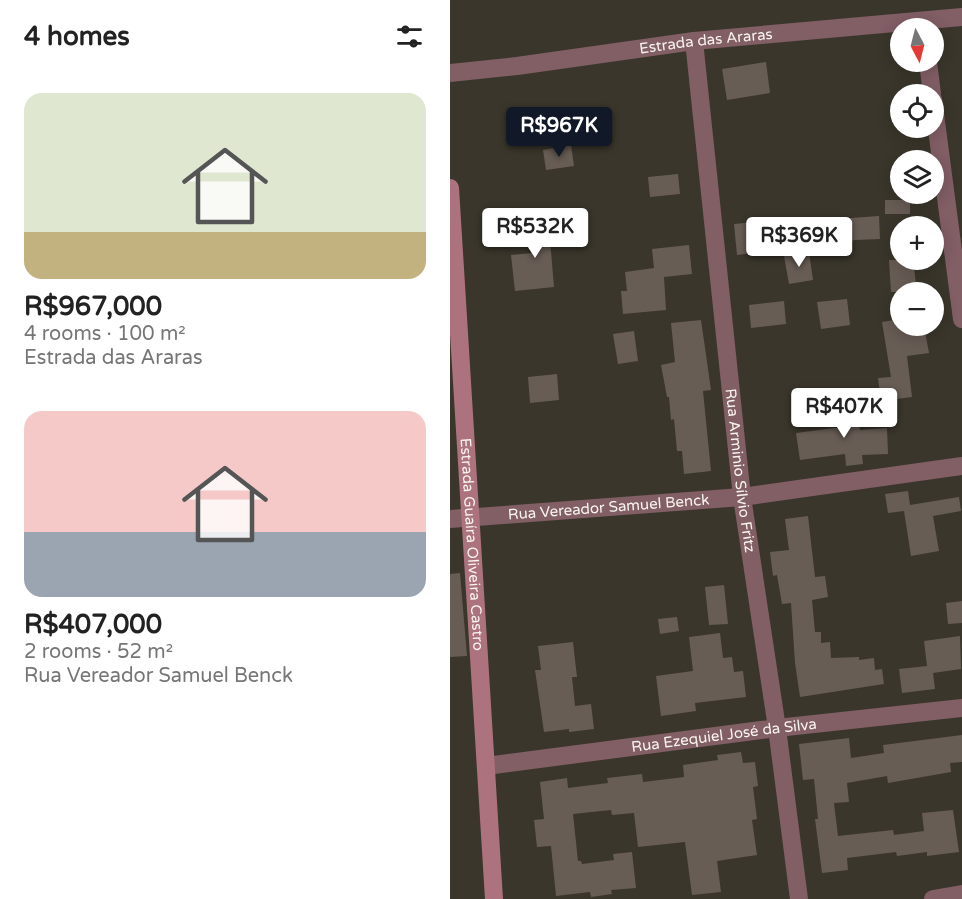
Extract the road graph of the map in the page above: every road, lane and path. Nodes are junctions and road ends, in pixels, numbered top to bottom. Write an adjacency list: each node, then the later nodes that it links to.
1 (962, 16): 2 (street, Estrada das Araras)
2 (944, 20)
3 (890, 27): 4 (street, Estrada das Araras)
4 (694, 41): 5 (street, Estrada das Araras); 10 (street, Rua Arminio Sílvio Fritz)
5 (450, 73)
6 (938, 138): 8 (street)
7 (450, 188): 11 (street, Estrada Guaíra Oliveira Castro)
8 (962, 319)
9 (962, 466): 10 (street, Rua Vereador Samuel Benck)
10 (742, 497): 11 (street, Rua Vereador Samuel Benck); 14 (street, Rua Arminio Sílvio Fritz)
11 (470, 518): 12 (street, Rua Vereador Samuel Benck); 15 (street, Estrada Guaíra Oliveira Castro)
12 (450, 519)
13 (962, 708): 14 (street, Rua Ezequiel José da Silva)
14 (777, 728): 15 (street, Rua Ezequiel José da Silva); 18 (street, Rua Arminio Sílvio Fritz)
15 (486, 766): 17 (street, Estrada Guaíra Oliveira Castro)
16 (962, 894): 19 (street)
17 (494, 899)
18 (799, 899)
19 (933, 899)

